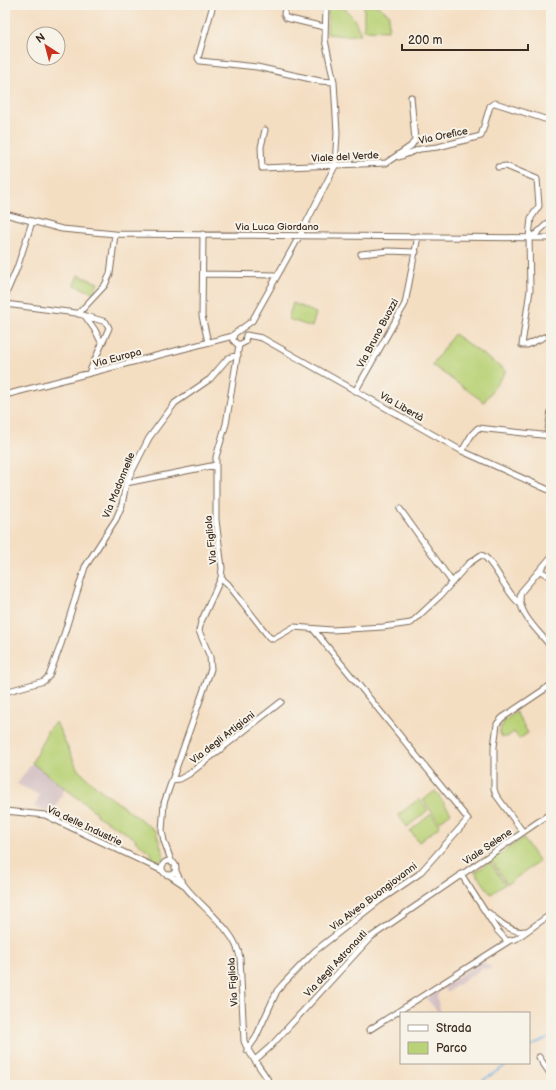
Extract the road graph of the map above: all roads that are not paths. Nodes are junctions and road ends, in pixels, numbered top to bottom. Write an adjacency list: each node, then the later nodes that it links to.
1 (213, 5): 5 (street)
2 (286, 5): 4 (street)
3 (326, 5): 4 (street)
4 (324, 27): 5 (street)
5 (334, 82): 10 (street)
6 (411, 96): 9 (street, Viale del Verde)
7 (551, 121): 9 (street, Via Orefice)
8 (265, 130): 10 (street, Viale del Verde)
9 (386, 163): 10 (street, Viale del Verde)
10 (335, 166): 17 (street)
11 (498, 167): 19 (street)
12 (5, 214): 14 (street, Via Luca Giordano)
13 (551, 220): 19 (street)
14 (32, 222): 15 (street, Via Luca Giordano); 25 (street)
15 (115, 234): 16 (street, Via Luca Giordano); 27 (street)
16 (203, 234): 17 (street, Via Luca Giordano); 23 (street)
17 (300, 234): 18 (street, Via Luca Giordano); 24 (street)
18 (418, 236): 19 (street, Via Luca Giordano); 21 (street, Via Bruno Buozzi)
19 (529, 237): 20 (street, Via Luca Giordano); 32 (street)
20 (551, 238)
21 (416, 252): 22 (street); 38 (street, Via Bruno Buozzi)
22 (361, 254)
23 (203, 274): 24 (street); 34 (street)
24 (277, 275): 29 (street)
25 (5, 296)
26 (5, 304): 27 (street)
27 (78, 314): 28 (street)
28 (84, 316): 33 (street); 33 (street)
29 (239, 331): 30 (street); 31 (street)
30 (246, 335): 35 (street); 38 (street, Via Libertà)
31 (233, 336): 34 (street, Via Europa); 35 (street)
32 (544, 337)
33 (102, 342): 37 (street)
34 (208, 342): 37 (street, Via Europa)
35 (239, 345): 36 (street, Via Figliola)
36 (238, 355): 43 (street, Via Figliola); 44 (street, Via Madonnelle)
37 (89, 373): 39 (street, Via Europa)
38 (356, 390): 42 (street, Via Libertà)
39 (5, 395)
40 (551, 410): 41 (street)
41 (549, 436): 42 (street)
42 (462, 451): 45 (street, Via Libertà)
43 (216, 465): 44 (street); 50 (street, Via Figliola)
44 (126, 483): 56 (street, Via Madonnelle)
45 (551, 491)
46 (400, 509): 51 (street)
47 (551, 557): 48 (street)
48 (540, 571): 49 (street); 52 (street)
49 (551, 577)
50 (221, 578): 53 (street); 58 (street, Via Figliola)
51 (452, 582): 52 (street); 53 (street)
52 (519, 603): 54 (street)
53 (313, 629): 76 (street, Via Alveo Buongiovanni)
54 (551, 646)
55 (550, 685): 61 (street)
56 (5, 692)
57 (281, 702): 58 (street, Via degli Artigiani)
58 (172, 780): 62 (street, Via Figliola)
59 (5, 811): 65 (street, Via delle Industrie)
60 (551, 813): 61 (street, Viale Selene)
61 (523, 832): 68 (street, Viale Selene)
62 (168, 854): 63 (street, Via Figliola); 64 (street)
63 (172, 863): 64 (street); 66 (street)
64 (164, 864): 65 (street); 67 (street)
65 (156, 867): 67 (street, Via delle Industrie)
66 (175, 868): 69 (street); 70 (street, Via Figliola)
67 (163, 871): 69 (street, Via delle Industrie)
68 (461, 874): 71 (street); 78 (street, Via degli Astronauti)
69 (168, 875): 70 (street, Via delle Industrie)
70 (184, 886): 76 (street, Via Figliola)
71 (486, 910): 73 (street); 74 (street)
72 (551, 914): 73 (street)
73 (528, 930): 74 (street)
74 (509, 941): 75 (street)
75 (369, 1030)
76 (247, 1050): 78 (street, Via Figliola)
77 (539, 1057): 79 (street)
78 (255, 1060): 80 (street, Via Figliola)
79 (551, 1075)
80 (270, 1085)

